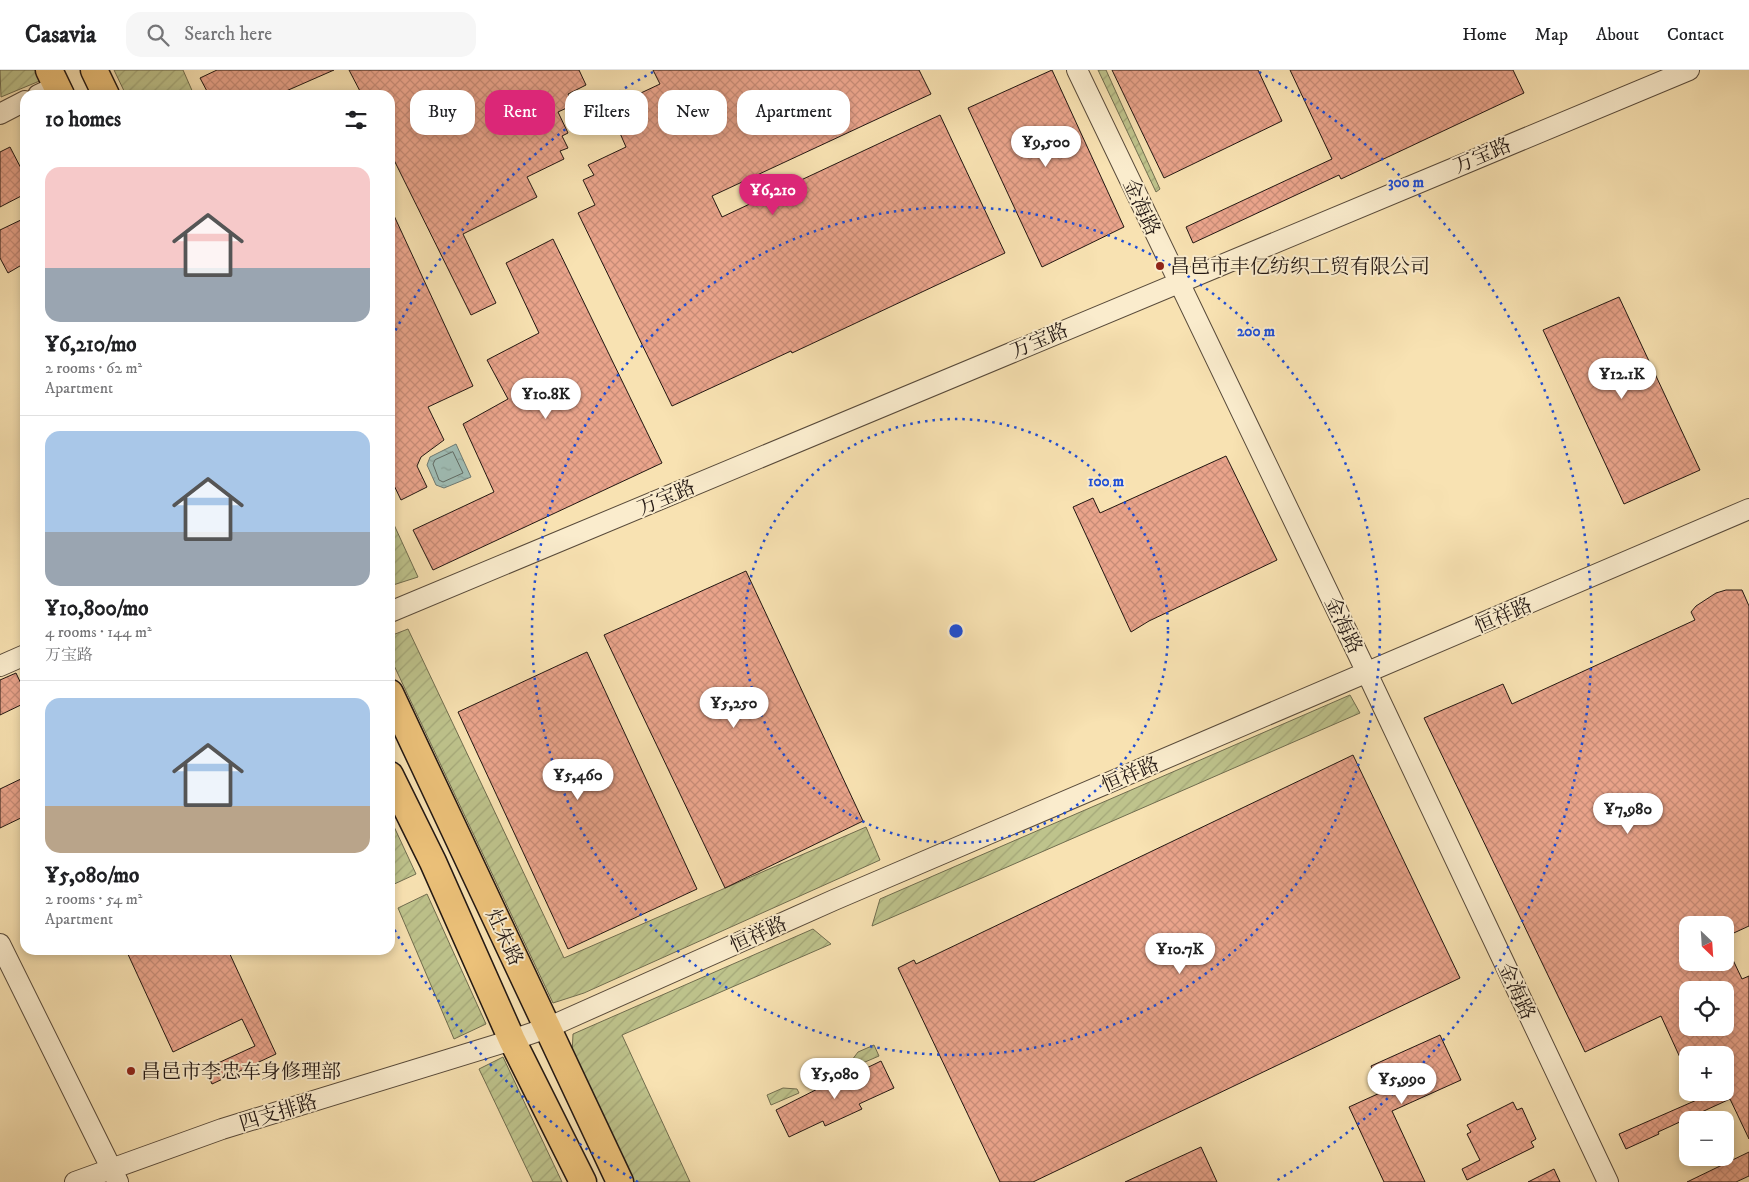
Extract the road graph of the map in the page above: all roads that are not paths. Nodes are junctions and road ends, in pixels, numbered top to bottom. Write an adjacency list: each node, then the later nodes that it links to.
1 (94, 70): 4 (main road)
2 (1077, 70): 7 (street, 金海路)
3 (1689, 70): 7 (street, 万宝路)
4 (104, 90)
5 (20, 104): 6 (street)
6 (0, 114)
7 (1178, 282): 9 (street, 万宝路); 12 (street, 金海路)
8 (1749, 509): 12 (street, 恒祥路)
9 (395, 610)
10 (20, 657): 11 (street)
11 (0, 666)
12 (1367, 673): 16 (street, 恒祥路); 22 (street, 金海路)
13 (395, 704): 16 (main road, 灶朱路)
14 (395, 785): 17 (main road, 灶朱路)
15 (0, 944): 18 (street)
16 (547, 1028): 17 (street, 恒祥路); 21 (main road, 灶朱路)
17 (512, 1040): 18 (street, 四支排路); 20 (main road, 灶朱路)
18 (114, 1176): 19 (street, 四支排路)
19 (75, 1182)
20 (583, 1182)
21 (620, 1182)
22 (1608, 1182)

